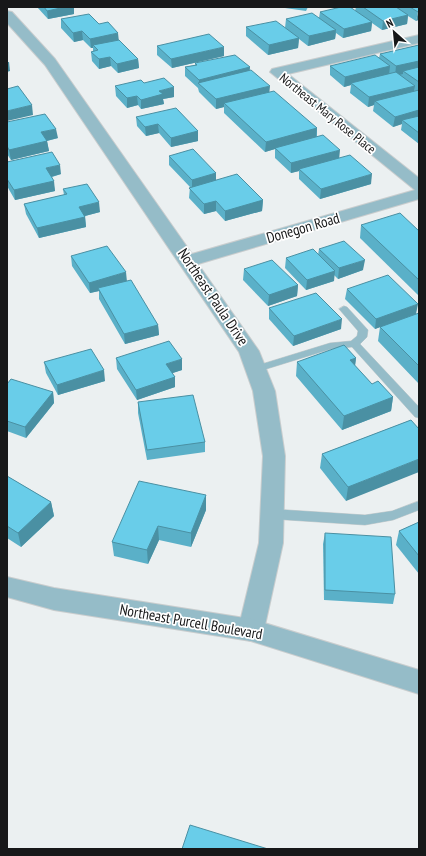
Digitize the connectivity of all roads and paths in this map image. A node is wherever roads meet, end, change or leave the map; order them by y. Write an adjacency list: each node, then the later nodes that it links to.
1 (7, 15): 5 (street, Northeast Paula Drive)
2 (419, 39): 3 (street, Northeast Mary Rose Place)
3 (419, 186)
4 (419, 194): 5 (street, Donegon Road)
5 (187, 261): 8 (street, Northeast Paula Drive)
6 (344, 309): 7 (lane)
7 (354, 344): 8 (lane); 9 (lane)
8 (256, 369): 11 (street, Northeast Paula Drive)
9 (419, 414)
10 (419, 505): 11 (lane)
11 (272, 514): 13 (street, Northeast Paula Drive)
12 (7, 587): 13 (street, Northeast Purcell Boulevard)
13 (251, 630): 14 (street, Northeast Purcell Boulevard)
14 (419, 682)

